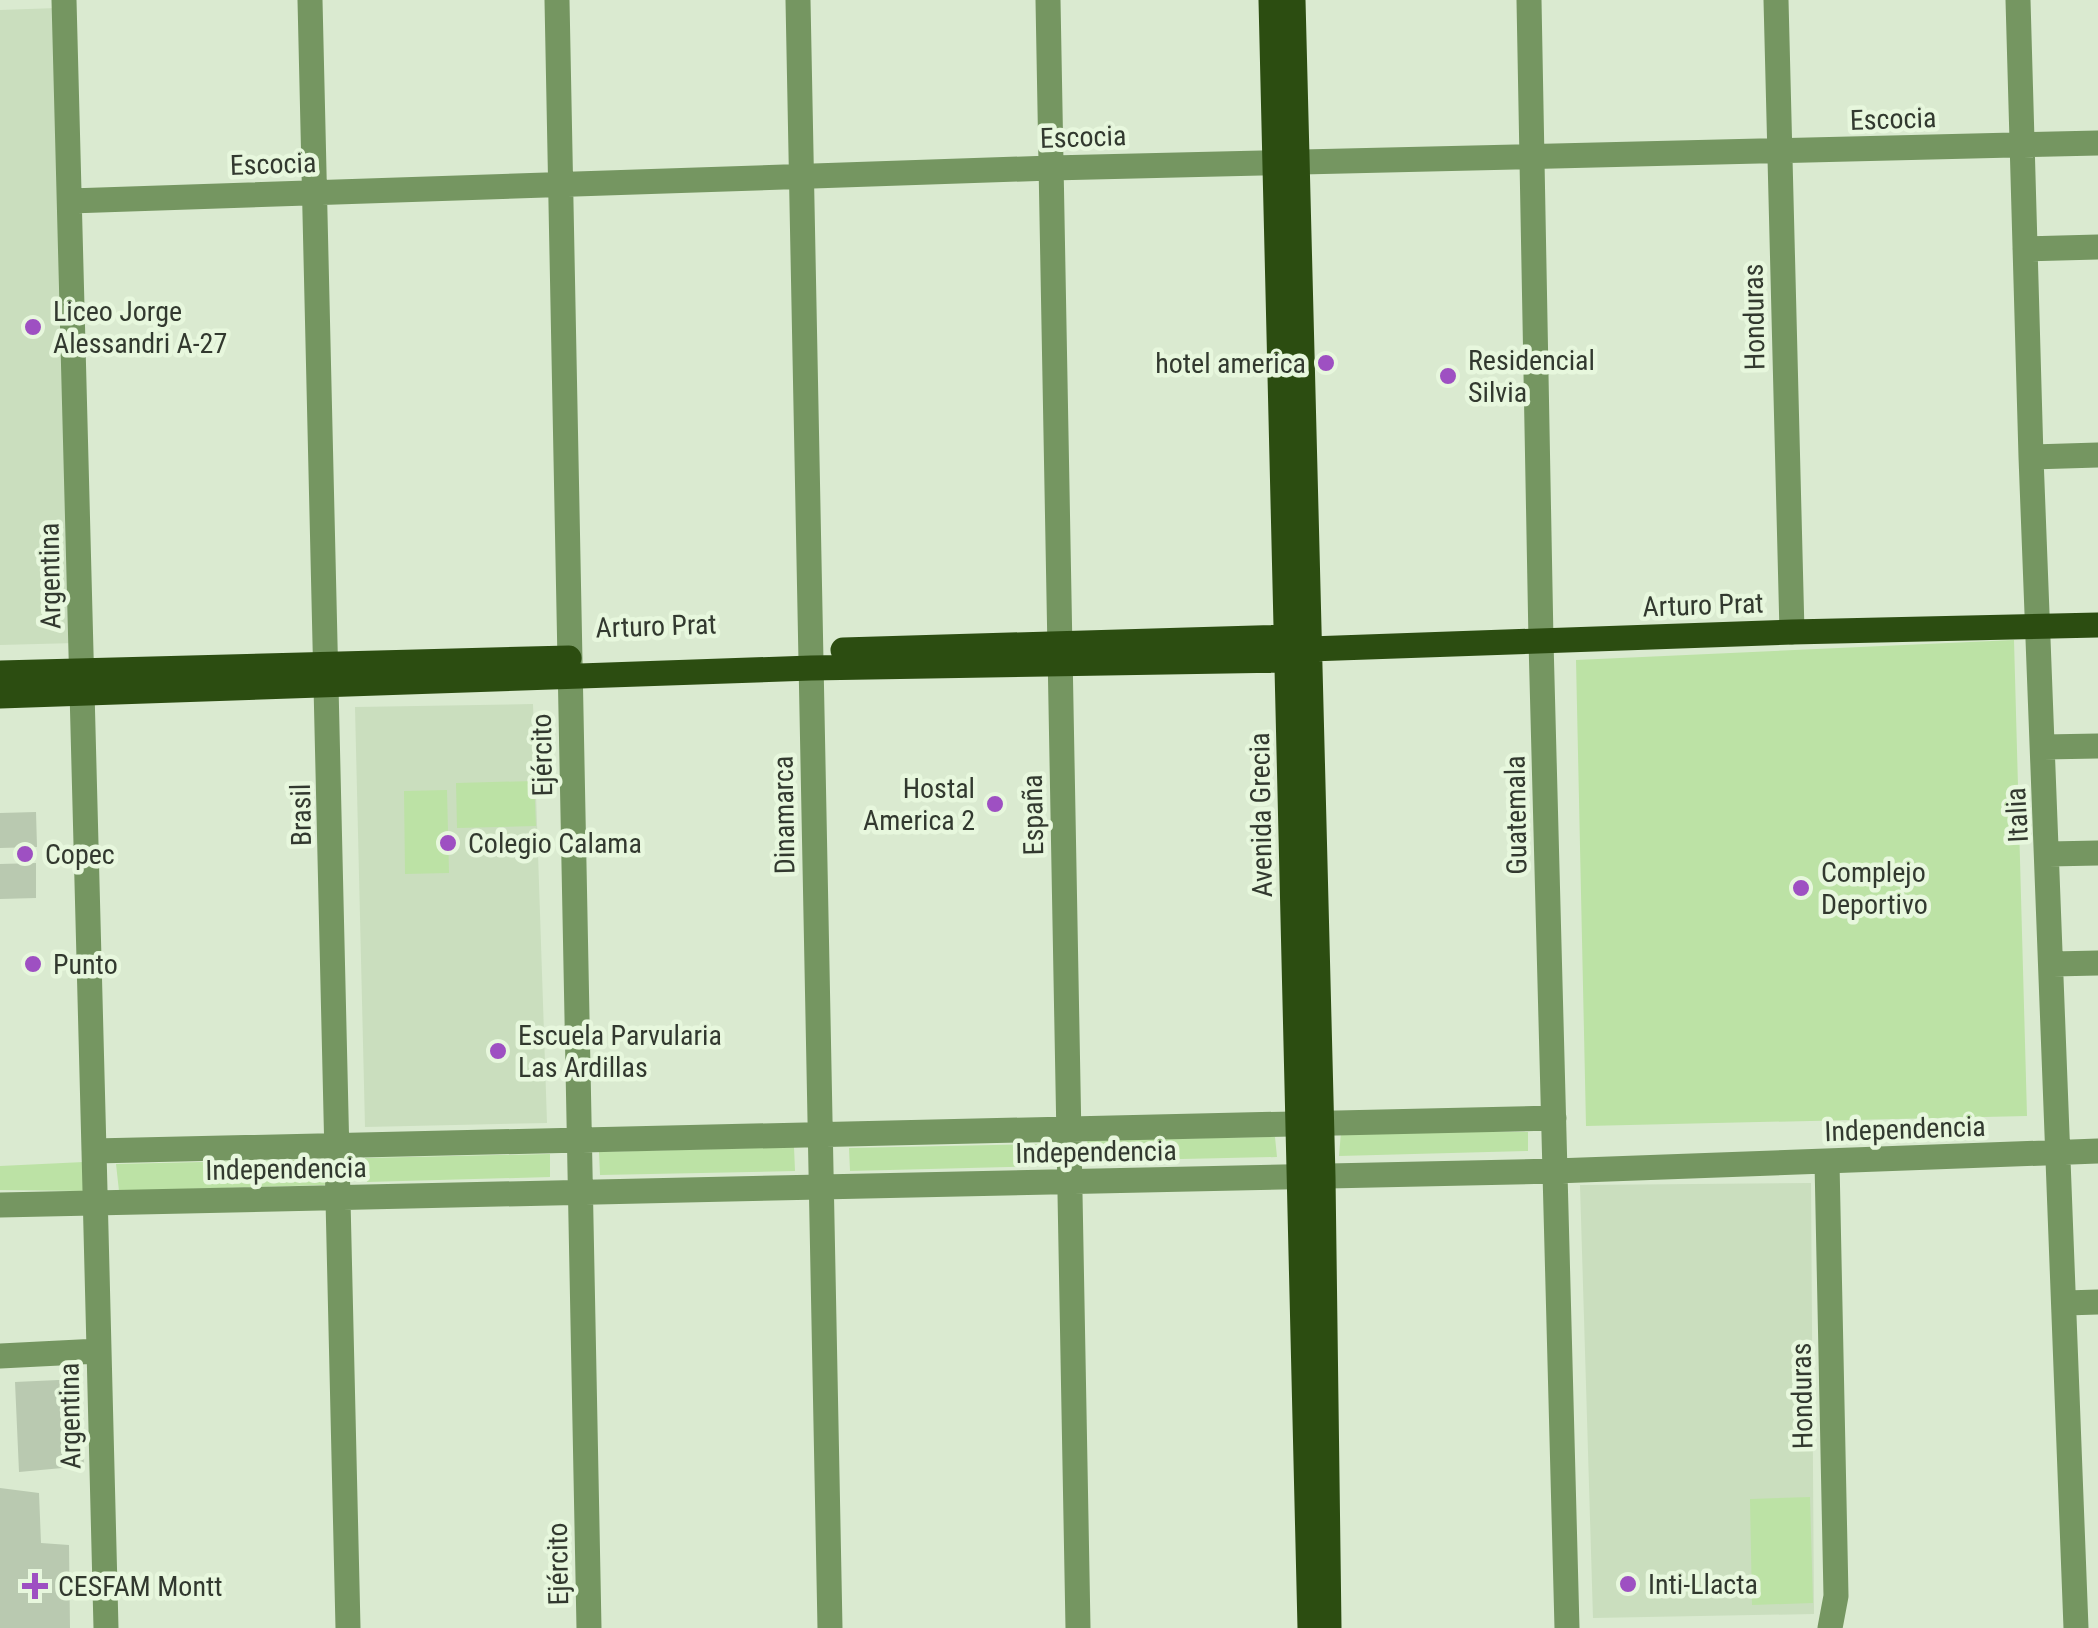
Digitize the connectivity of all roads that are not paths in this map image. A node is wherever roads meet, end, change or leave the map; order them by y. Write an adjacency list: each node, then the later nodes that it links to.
1 (64, 0): 20 (street, Argentina)
2 (310, 0): 19 (street, Brasil)
3 (558, 0): 18 (street, Ejército)
4 (798, 0): 17 (street, Dinamarca)
5 (1048, 0): 16 (street, España)
6 (1271, 0): 15 (main road, Avenida Grecia)
7 (1293, 0): 15 (main road, Avenida Grecia)
8 (1529, 0): 14 (street, Guatemala)
9 (1776, 0): 13 (street, Honduras)
10 (2018, 0): 12 (street, Italia)
11 (2098, 143): 12 (street, Escocia)
12 (2023, 145): 13 (street, Escocia); 22 (street, Italia)
13 (1780, 152): 14 (street, Escocia); 27 (street, Honduras)
14 (1532, 157): 15 (street, Escocia); 28 (street, Guatemala)
15 (1286, 163): 16 (street, Escocia); 29 (main road, Avenida Grecia)
16 (1051, 168): 17 (street, Escocia); 30 (street, España)
17 (801, 176): 18 (street, Escocia); 31 (street, Dinamarca)
18 (561, 184): 19 (street, Escocia); 32 (street, Ejército)
19 (315, 193): 20 (street, Escocia); 34 (street, Brasil)
20 (70, 201): 35 (street, Argentina)
21 (2098, 247): 22 (street)
22 (2026, 249): 24 (street, Italia)
23 (2098, 455): 24 (street)
24 (2032, 457): 26 (street, Italia)
25 (2098, 625): 26 (main road, Arturo Prat)
26 (2038, 626): 27 (main road, Arturo Prat); 38 (street, Italia)
27 (1792, 632): 28 (main road, Arturo Prat)
28 (1541, 641): 29 (main road, Arturo Prat); 43 (street, Guatemala)
29 (1294, 649): 30 (main road, Arturo Prat); 44 (main road, Avenida Grecia)
30 (1060, 652): 31 (main road, Arturo Prat); 45 (street, España)
31 (811, 660): 32 (main road, Arturo Prat); 46 (street, Dinamarca)
32 (570, 667): 34 (main road, Arturo Prat); 47 (street, Ejército)
33 (0, 673): 35 (main road, Arturo Prat)
34 (328, 674): 35 (main road, Arturo Prat); 48 (street, Brasil)
35 (82, 681): 36 (main road, Arturo Prat); 49 (street, Argentina)
36 (0, 696)
37 (2098, 746): 38 (street)
38 (2044, 747): 40 (street, Italia)
39 (2098, 853): 40 (street)
40 (2048, 854): 42 (street, Italia)
41 (2098, 963): 42 (street)
42 (2053, 964): 50 (street, Italia)
43 (1554, 1118): 44 (street, Independencia); 53 (street, Guatemala)
44 (1310, 1123): 45 (street, Independencia); 54 (main road, Avenida Grecia)
45 (1069, 1130): 46 (street, Independencia); 55 (street, España)
46 (820, 1136): 47 (street, Independencia); 56 (street, Dinamarca)
47 (580, 1140): 48 (street, Independencia); 57 (street, Ejército)
48 (338, 1146): 49 (street, Independencia); 58 (street, Brasil)
49 (94, 1151): 59 (street)
50 (2059, 1152): 51 (street, Independencia); 52 (street, Independencia); 62 (street, Italia)
51 (2098, 1152)
52 (1827, 1162): 53 (street, Independencia); 73 (street, Honduras)
53 (1555, 1171): 54 (street, Independencia); 72 (street, Guatemala)
54 (1311, 1177): 55 (street, Independencia); 70 (main road, Avenida Grecia); 71 (main road, Avenida Grecia)
55 (1070, 1182): 56 (street, Independencia); 69 (street, España)
56 (821, 1188): 57 (street, Independencia); 68 (street, Dinamarca)
57 (580, 1193): 58 (street, Independencia); 67 (street, Ejército)
58 (339, 1198): 59 (street, Independencia); 66 (street, Brasil)
59 (95, 1203): 60 (street, Independencia); 63 (street, Argentina)
60 (0, 1205)
61 (2098, 1302): 62 (street)
62 (2066, 1303): 74 (street, Italia)
63 (99, 1351): 64 (street); 65 (street, Argentina)
64 (0, 1356)
65 (106, 1628)
66 (348, 1628)
67 (589, 1628)
68 (830, 1628)
69 (1078, 1628)
70 (1310, 1628)
71 (1330, 1628)
72 (1567, 1628)
73 (1830, 1628)
74 (2076, 1628)

